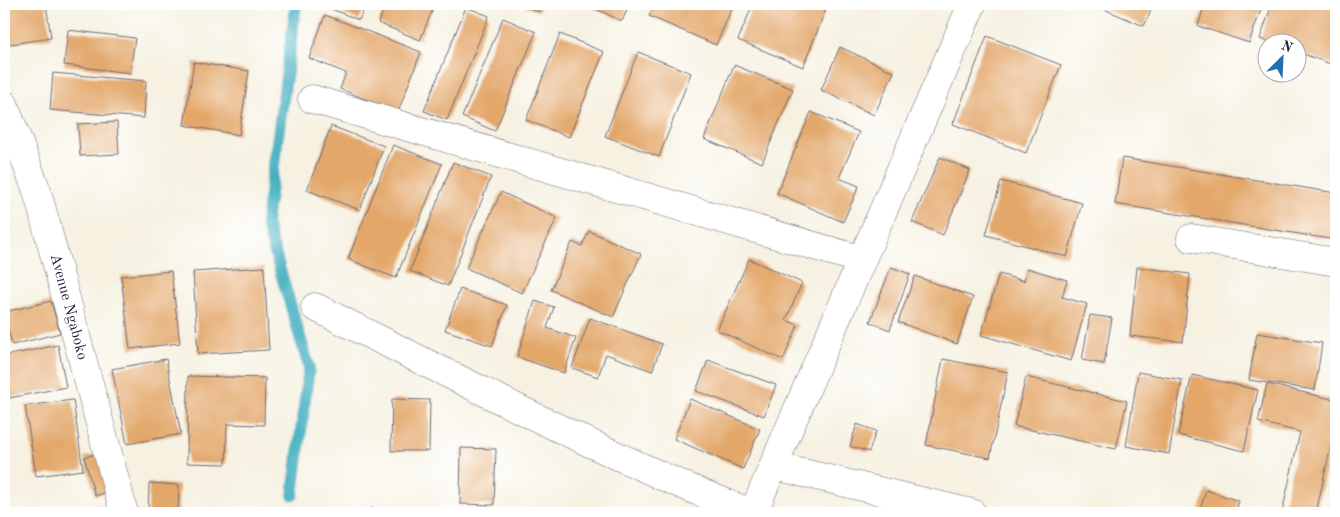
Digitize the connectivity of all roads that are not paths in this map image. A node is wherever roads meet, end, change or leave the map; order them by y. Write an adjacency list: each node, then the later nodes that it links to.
1 (972, 4): 5 (street)
2 (312, 99): 5 (street)
3 (4, 104): 9 (street, Avenue Ngaboko)
4 (1191, 238): 6 (street)
5 (862, 260): 8 (street)
6 (1336, 262)
7 (315, 306): 10 (street)
8 (774, 466): 10 (street); 11 (street)
9 (124, 513)
10 (752, 513)
11 (972, 513)

